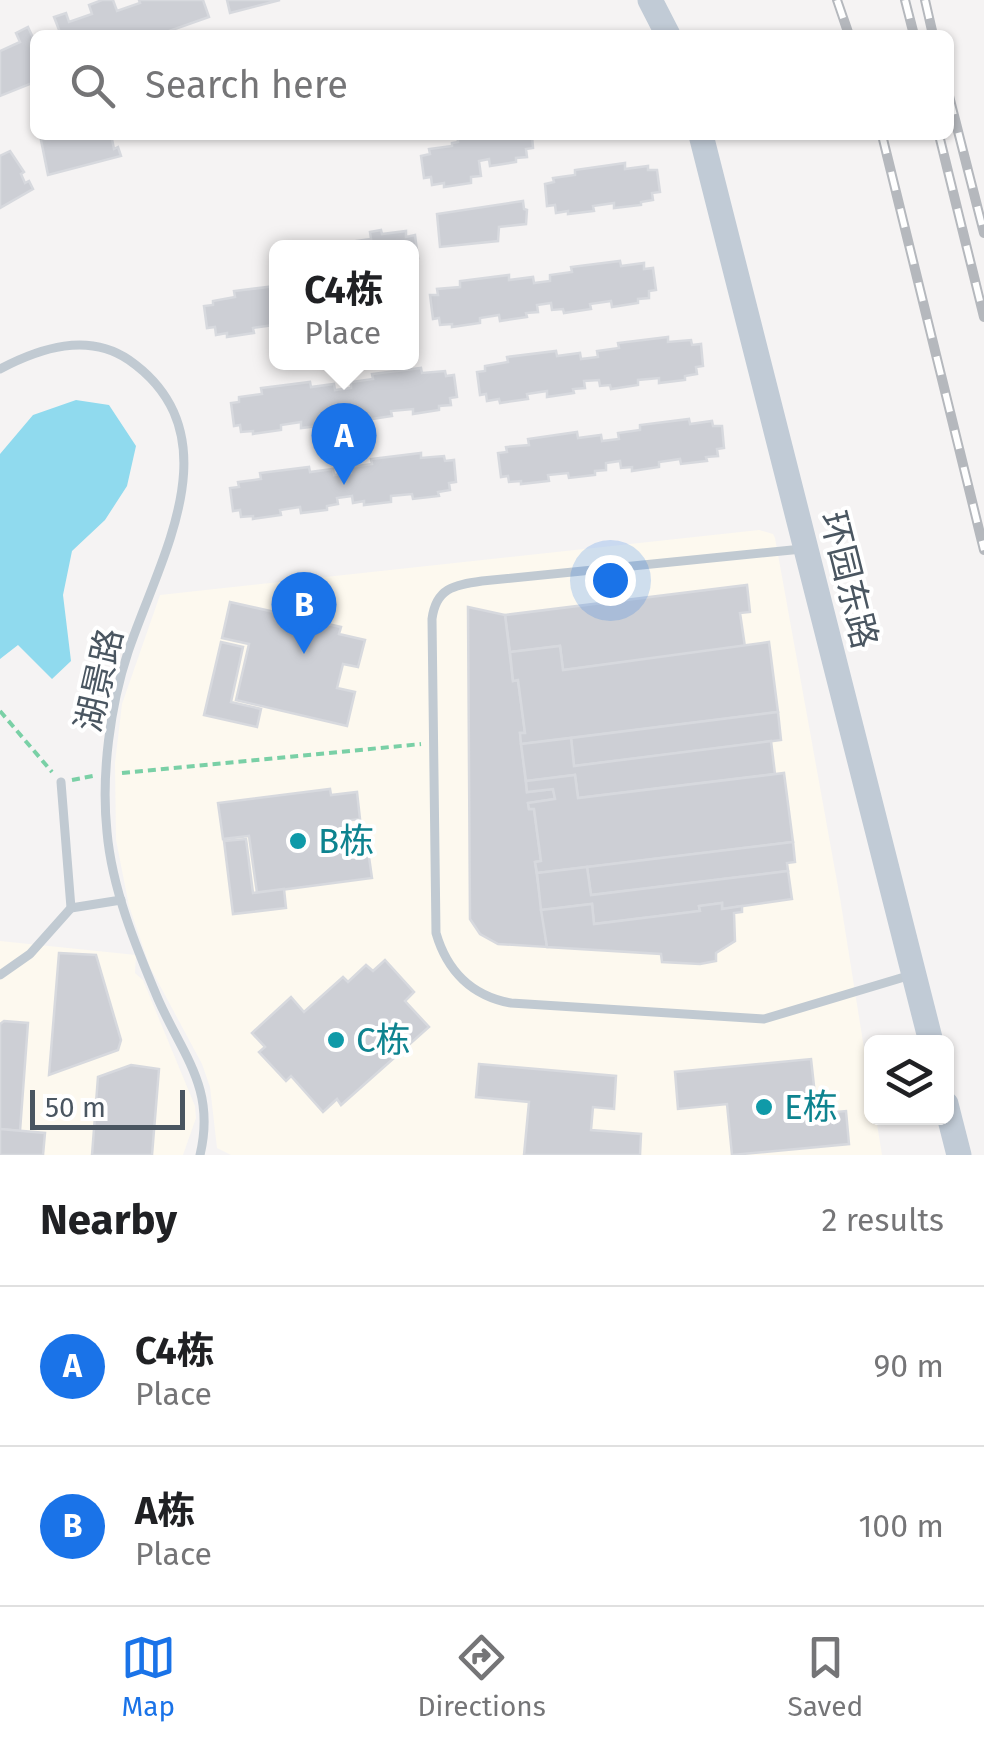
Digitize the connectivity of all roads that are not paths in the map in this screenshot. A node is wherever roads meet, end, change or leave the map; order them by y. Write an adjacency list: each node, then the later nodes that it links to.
1 (650, 0): 2 (street)
2 (665, 30)
3 (702, 140): 5 (street, 环园东路)
4 (0, 369): 7 (lane, 湖景路)
5 (804, 549): 10 (street, 环园东路); 10 (lane)
6 (61, 782): 8 (lane)
7 (121, 900): 8 (lane); 13 (lane, 湖景路)
8 (71, 908): 9 (lane)
9 (0, 974)
10 (913, 974): 11 (street, 环园东路)
11 (929, 1035)
12 (952, 1125): 14 (street)
13 (200, 1155)
14 (960, 1155)

